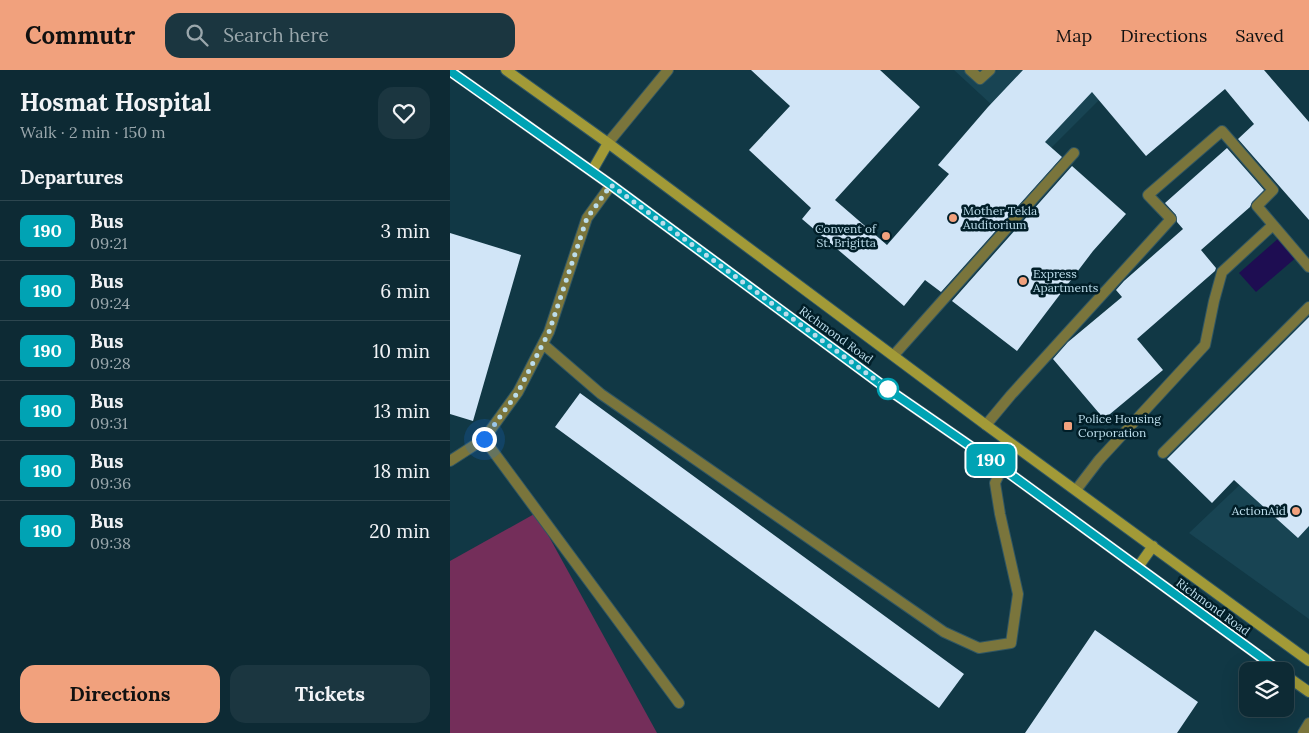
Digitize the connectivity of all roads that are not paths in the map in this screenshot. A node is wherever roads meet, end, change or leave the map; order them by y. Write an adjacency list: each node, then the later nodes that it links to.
1 (506, 70): 6 (main road, Richmond Road)
2 (668, 70): 6 (street)
3 (970, 70): 4 (street)
4 (990, 70)
5 (450, 71): 8 (main road, Richmond Road)
6 (608, 143): 8 (main road); 14 (main road, Richmond Road)
7 (1074, 153): 14 (street)
8 (592, 171): 9 (main road, Richmond Road)
9 (611, 185): 13 (street); 19 (main road, Richmond Road)
10 (1273, 225): 11 (street); 15 (street); 20 (street)
11 (1309, 267)
12 (1309, 307): 17 (street)
13 (543, 344): 16 (street); 19 (street)
14 (894, 355): 15 (main road, Richmond Road)
15 (986, 425): 20 (main road, Richmond Road)
16 (484, 439): 18 (street); 27 (street)
17 (1162, 453)
18 (450, 461)
19 (1002, 468): 22 (main road, Richmond Road)
20 (1076, 490): 21 (main road, Richmond Road)
21 (1153, 546): 22 (main road); 23 (main road, Richmond Road)
22 (1138, 567): 24 (main road, Richmond Road)
23 (1309, 661)
24 (1268, 662)
25 (1294, 681): 26 (main road)
26 (1309, 692)
27 (679, 702)
28 (1309, 723): 29 (street)
29 (1303, 733)

